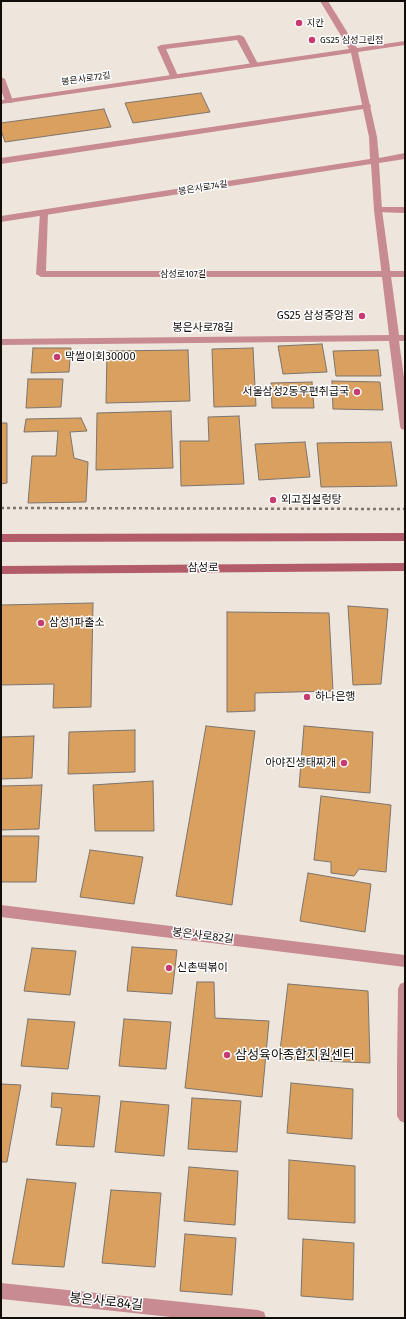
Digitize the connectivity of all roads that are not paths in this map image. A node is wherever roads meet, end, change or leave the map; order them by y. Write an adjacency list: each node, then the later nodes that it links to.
1 (324, 1): 3 (street)
2 (405, 43): 3 (street, 봉은사로72길)
3 (354, 50): 4 (street, 봉은사로72길); 8 (street)
4 (254, 64): 5 (street, 봉은사로72길); 5 (street)
5 (174, 76): 7 (street, 봉은사로72길)
6 (1, 79): 7 (street)
7 (5, 102)
8 (366, 106): 10 (street); 11 (street)
9 (405, 156): 11 (street, 봉은사로74길)
10 (1, 161)
11 (375, 161): 12 (street); 14 (street, 봉은사로74길)
12 (378, 210): 13 (street); 16 (street)
13 (405, 210)
14 (44, 213): 15 (street, 봉은사로74길); 16 (street, 삼성로107길)
15 (1, 219)
16 (386, 274): 17 (street, 삼성로107길); 18 (street)
17 (405, 274)
18 (394, 338): 19 (street, 봉은사로78길); 20 (street, 봉은사로78길); 21 (street)
19 (405, 338)
20 (1, 342)
21 (405, 426)
22 (405, 537): 23 (main road)
23 (1, 538)
24 (405, 567): 25 (main road, 삼성로)
25 (1, 570)
26 (1, 911): 27 (street, 봉은사로82길)
27 (405, 961)
28 (405, 989): 29 (street)
29 (404, 1066): 30 (street)
30 (405, 1116)
31 (1, 1291): 32 (street, 봉은사로84길)
32 (258, 1318)

